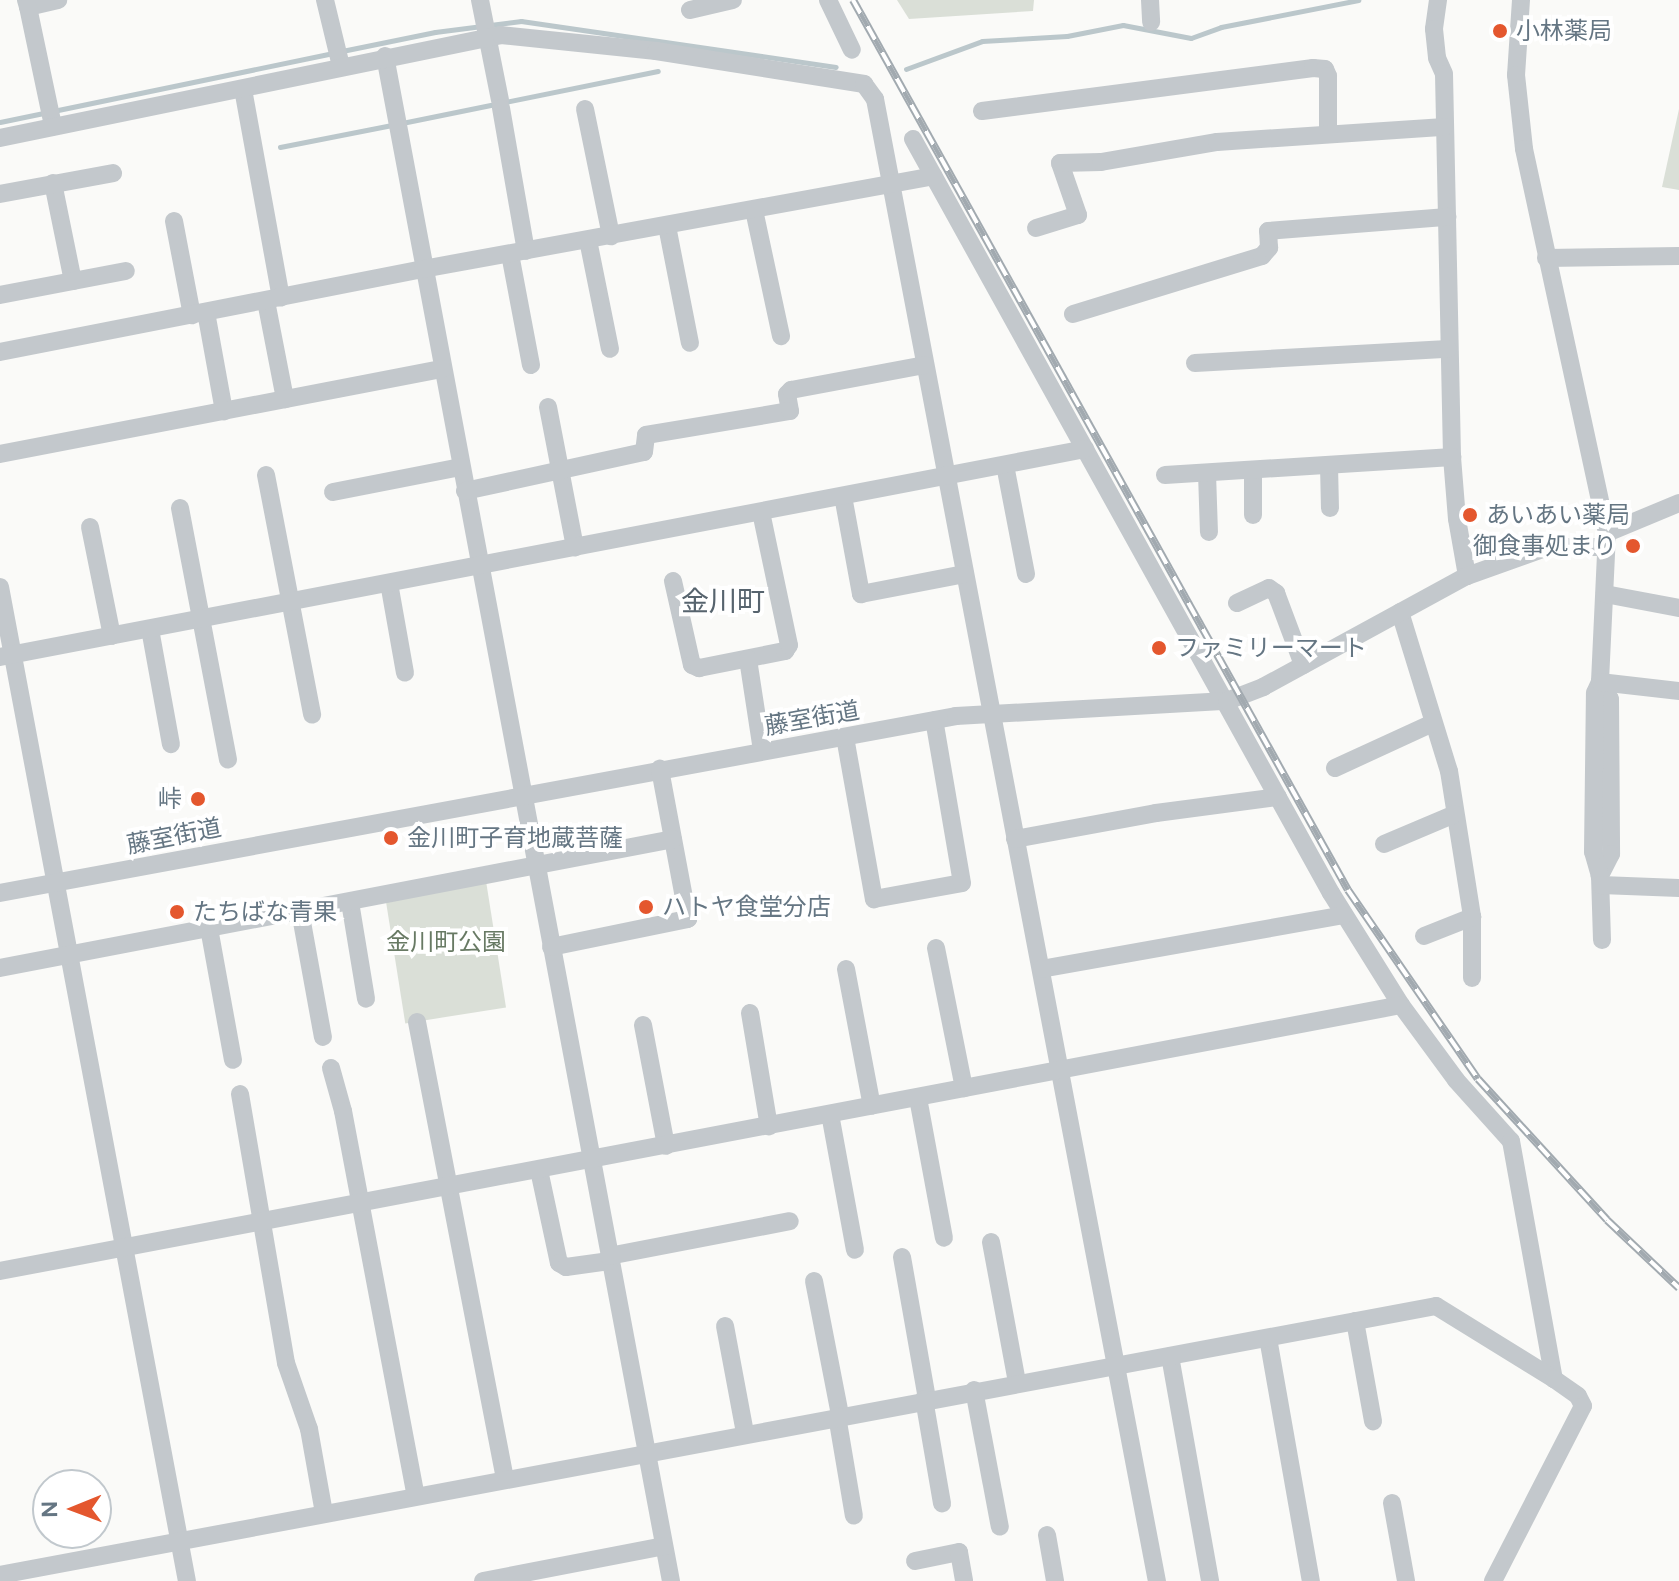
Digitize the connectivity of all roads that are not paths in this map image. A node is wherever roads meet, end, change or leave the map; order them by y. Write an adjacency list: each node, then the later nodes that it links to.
1 (58, 0): 8 (street)
2 (325, 0): 14 (street)
3 (733, 0): 9 (street)
4 (828, 0): 12 (street)
5 (1150, 0): 11 (street)
6 (1438, 0): 19 (street)
7 (1521, 0): 37 (street)
8 (27, 3): 18 (street)
9 (690, 10)
10 (485, 22): 13 (street); 26 (street); 35 (street)
11 (1151, 22)
12 (852, 50)
13 (385, 56): 14 (street); 38 (street)
14 (340, 62): 15 (street)
15 (243, 89): 18 (street); 42 (street)
16 (585, 109): 33 (street)
17 (982, 111): 20 (street)
18 (51, 116): 21 (street)
19 (1445, 127): 20 (street); 29 (street)
20 (1328, 133): 32 (street)
21 (0, 138)
22 (913, 139): 24 (street)
23 (113, 173): 25 (street)
24 (934, 176): 26 (street); 57 (street)
25 (53, 183): 27 (street); 40 (street)
26 (891, 185): 28 (street); 52 (street)
27 (0, 194)
28 (754, 210): 31 (street); 45 (street)
29 (1447, 217): 44 (street); 48 (street)
30 (174, 221): 43 (street)
31 (667, 226): 33 (street); 46 (street)
32 (1036, 228)
33 (611, 236): 34 (street)
34 (588, 240): 35 (street); 47 (street)
35 (518, 252): 38 (street); 51 (street)
36 (1679, 256): 37 (street)
37 (1546, 258): 79 (street)
38 (423, 269): 42 (street); 53 (street)
39 (126, 271): 40 (street)
40 (73, 281): 41 (street)
41 (0, 295)
42 (273, 299): 43 (street); 54 (street)
43 (199, 314): 49 (street); 56 (street)
44 (1073, 314)
45 (781, 336)
46 (690, 343)
47 (610, 349)
48 (1448, 349): 50 (street); 59 (street)
49 (0, 352)
50 (1195, 363)
51 (531, 365)
52 (925, 365): 64 (street); 68 (street)
53 (442, 369): 54 (street); 62 (street)
54 (285, 399): 56 (street)
55 (548, 407): 64 (street)
56 (224, 411): 58 (street)
57 (1085, 449): 60 (street); 102 (street)
58 (0, 454)
59 (1452, 457): 61 (street); 84 (street)
60 (1005, 465): 68 (street); 83 (street)
61 (1329, 465): 63 (street); 74 (street)
62 (461, 467): 69 (street); 70 (street)
63 (1253, 470): 65 (street); 76 (street)
64 (562, 473): 69 (street); 80 (street)
65 (1207, 473): 67 (street); 78 (street)
66 (266, 475): 89 (street)
67 (1165, 475)
68 (947, 476): 71 (street); 82 (street)
69 (465, 491): 81 (street)
70 (333, 492)
71 (843, 496): 75 (street); 82 (street)
72 (1679, 503): 79 (street)
73 (180, 508): 93 (street)
74 (1330, 508)
75 (761, 512): 80 (street); 97 (street)
76 (1253, 515)
77 (90, 527): 95 (street)
78 (1209, 532)
79 (1606, 540): 84 (street, 藤室街道); 88 (street)
80 (575, 547): 81 (street)
81 (479, 566): 86 (street); 113 (street)
82 (965, 574): 103 (street)
83 (1026, 574)
84 (1467, 576): 92 (street, 藤室街道)
85 (673, 581): 97 (street)
86 (389, 583): 89 (street); 99 (street)
87 (0, 587): 96 (street)
88 (1605, 594): 91 (street); 100 (street)
89 (291, 602): 93 (street); 104 (street)
90 (1237, 603): 98 (street)
91 (1679, 608)
92 (1400, 612): 98 (street, 藤室街道); 106 (street)
93 (202, 619): 94 (street); 110 (street)
94 (150, 629): 95 (street); 108 (street)
95 (112, 636): 96 (street)
96 (6, 656): 121 (street)
97 (748, 659): 109 (street)
98 (1303, 665): 102 (street, 藤室街道)
99 (405, 673)
100 (1600, 682): 101 (street); 120 (street)
101 (1679, 691)
102 (1227, 701): 103 (street, 藤室街道); 114 (street)
103 (991, 713): 105 (street, 藤室街道); 117 (street)
104 (312, 715)
105 (934, 720): 107 (street, 藤室街道); 107 (street)
106 (1433, 723): 111 (street); 115 (street)
107 (845, 737): 109 (street, 藤室街道)
108 (171, 744)
109 (762, 750): 112 (street, 藤室街道)
110 (228, 759)
111 (1335, 768)
112 (660, 769): 113 (street, 藤室街道); 116 (street)
113 (522, 795): 119 (street); 121 (street, 藤室街道)
114 (1278, 797): 117 (street); 126 (street)
115 (1455, 814): 118 (street); 127 (street)
116 (673, 839): 119 (street); 131 (street)
117 (1015, 839): 136 (street)
118 (1384, 844)
119 (535, 867): 124 (street); 131 (street)
120 (1600, 880): 122 (street); 130 (street)
121 (57, 882): 123 (street, 藤室街道); 133 (street)
122 (1679, 888)
123 (0, 893)
124 (350, 902): 125 (street); 138 (street)
125 (300, 911): 128 (street); 143 (street)
126 (1344, 915): 136 (street); 139 (street)
127 (1472, 917): 129 (street); 137 (street)
128 (209, 928): 133 (street); 144 (street)
129 (1424, 936)
130 (1602, 940)
131 (551, 947): 154 (street)
132 (936, 948): 147 (street)
133 (70, 954): 134 (street); 162 (street)
134 (0, 968)
135 (846, 969): 150 (street)
136 (1041, 969): 146 (street)
137 (1472, 978)
138 (366, 999)
139 (1401, 1005): 146 (street); 173 (street)
140 (750, 1013): 152 (street)
141 (417, 1022): 156 (street)
142 (643, 1025): 153 (street)
143 (323, 1037)
144 (233, 1060)
145 (331, 1068): 157 (street)
146 (1059, 1069): 147 (street); 172 (street)
147 (964, 1088): 149 (street)
148 (240, 1094): 159 (street)
149 (918, 1098): 150 (street); 160 (street)
150 (872, 1106): 151 (street)
151 (830, 1114): 152 (street); 163 (street)
152 (769, 1126): 153 (street)
153 (666, 1146): 154 (street)
154 (591, 1160): 155 (street); 165 (street)
155 (539, 1170): 156 (street); 165 (street)
156 (452, 1186): 157 (street); 181 (street)
157 (360, 1203): 159 (street); 182 (street)
158 (790, 1221): 165 (street)
159 (262, 1222): 162 (street); 185 (street)
160 (944, 1238)
161 (991, 1242): 174 (street)
162 (124, 1247): 166 (street); 189 (street)
163 (855, 1250)
164 (902, 1257): 176 (street)
165 (610, 1258): 180 (street)
166 (0, 1271)
167 (814, 1281): 177 (street)
168 (1355, 1321): 170 (street); 173 (street); 178 (street)
169 (725, 1326): 179 (street)
170 (1268, 1338): 171 (street); 200 (street)
171 (1170, 1356): 172 (street); 199 (street)
172 (1116, 1366): 174 (street); 198 (street)
173 (1554, 1379): 202 (street)
174 (1017, 1382): 175 (street)
175 (974, 1390): 176 (street); 187 (street)
176 (925, 1399): 177 (street); 183 (street)
177 (838, 1416): 179 (street); 186 (street)
178 (1373, 1421)
179 (745, 1433): 180 (street)
180 (646, 1452): 181 (street); 190 (street)
181 (505, 1479): 182 (street)
182 (416, 1496): 185 (street)
183 (942, 1503)
184 (1392, 1503): 201 (street)
185 (324, 1513): 189 (street)
186 (854, 1516)
187 (1000, 1527)
188 (1047, 1535): 197 (street)
189 (180, 1541): 192 (street); 193 (street)
190 (664, 1546): 194 (street); 195 (street)
191 (915, 1561): 196 (street)
192 (0, 1575)
193 (187, 1581)
194 (483, 1581)
195 (671, 1581)
196 (964, 1581)
197 (1055, 1581)
198 (1157, 1581)
199 (1210, 1581)
200 (1311, 1581)
201 (1406, 1581)
202 (1493, 1581)

